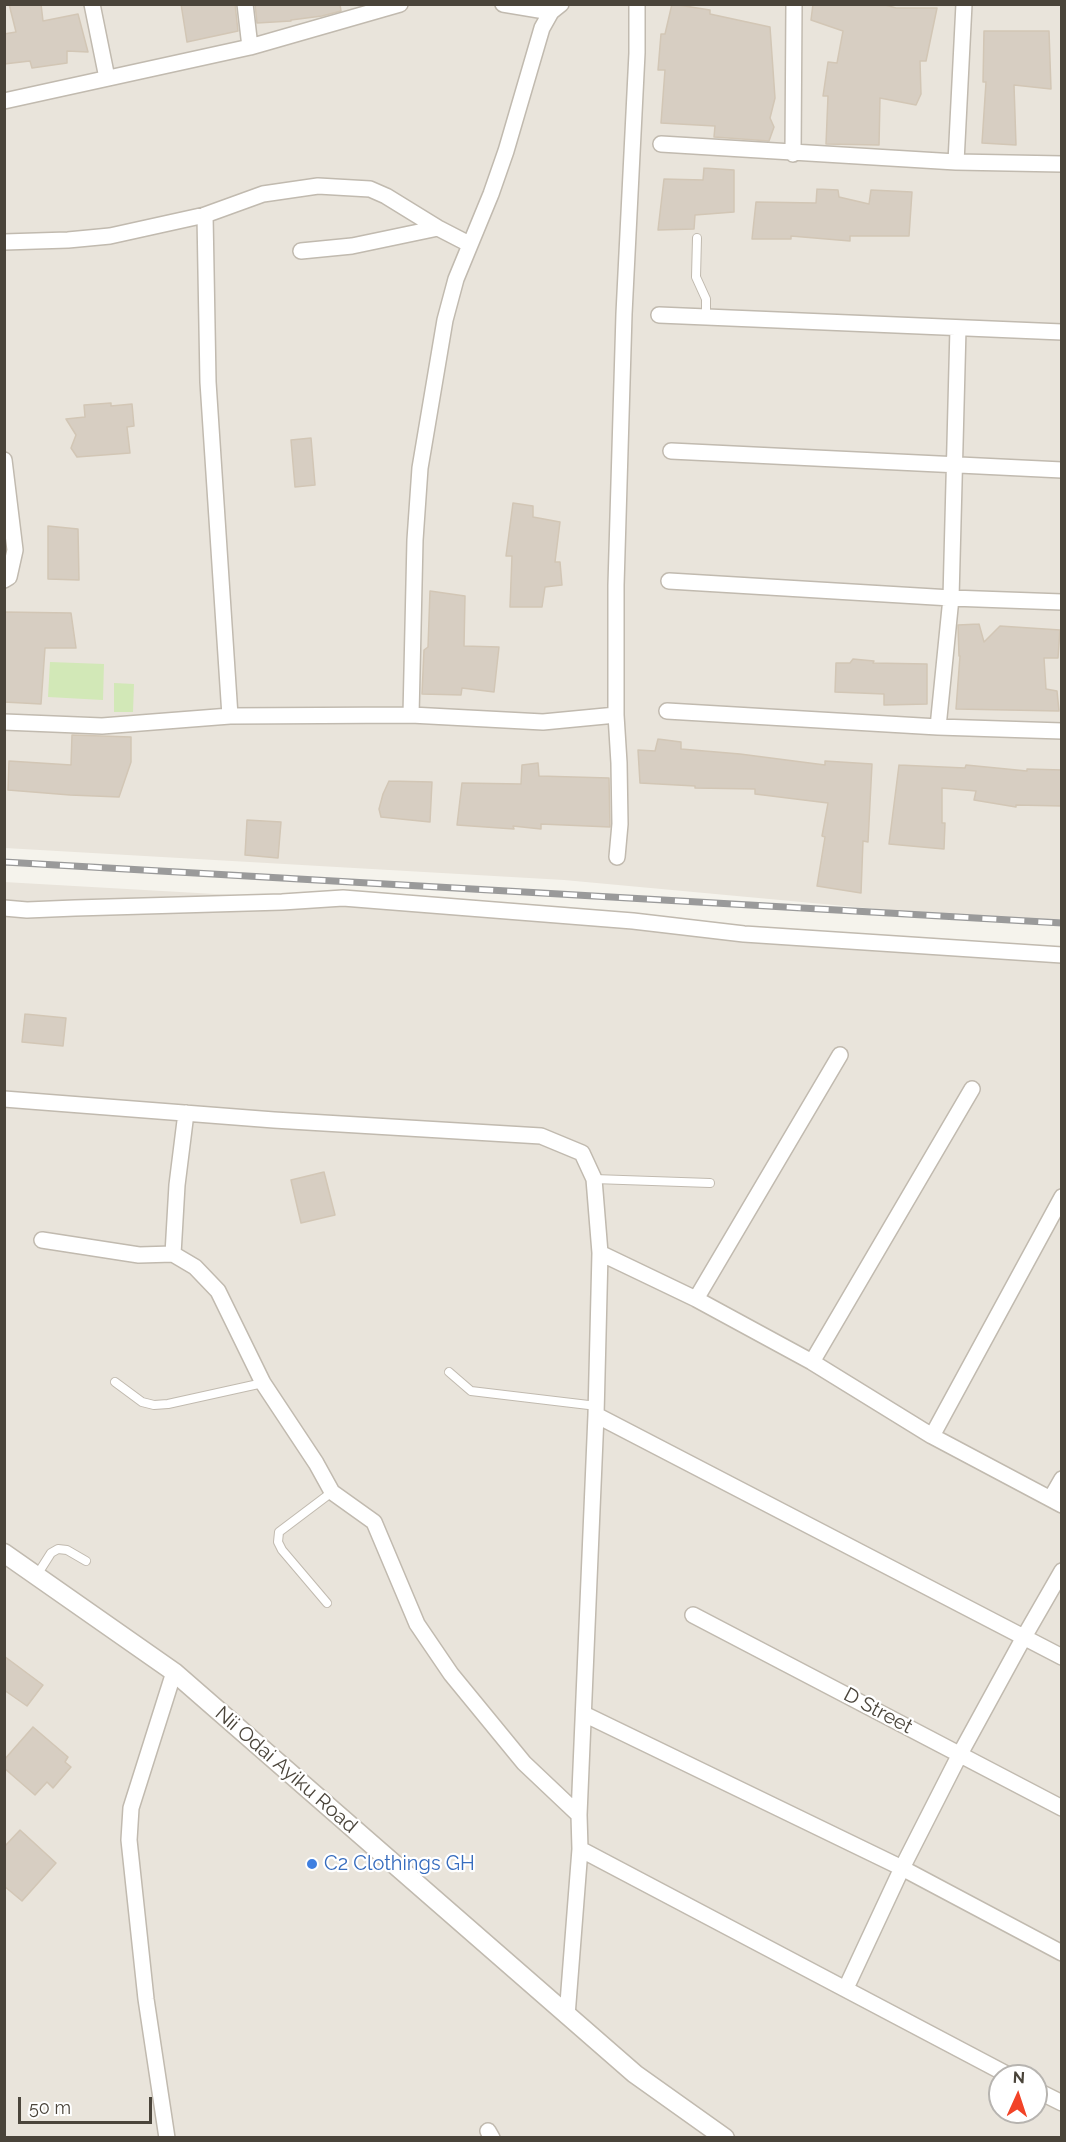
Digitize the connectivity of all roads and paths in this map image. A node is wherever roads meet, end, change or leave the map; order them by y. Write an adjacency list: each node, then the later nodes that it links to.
1 (92, 4): 10 (street)
2 (245, 4): 9 (street)
3 (400, 4): 9 (street)
4 (503, 4): 8 (street)
5 (637, 4): 36 (street)
6 (795, 4): 13 (street)
7 (964, 4): 14 (street)
8 (556, 8): 20 (street)
9 (250, 47): 10 (street)
10 (107, 78): 11 (street)
11 (4, 101)
12 (662, 144): 13 (street)
13 (794, 154): 14 (street)
14 (956, 162): 15 (street)
15 (1062, 164)
16 (205, 215): 17 (street); 19 (street); 37 (street)
17 (438, 228): 20 (street); 21 (street)
18 (697, 238): 23 (lane)
19 (4, 242)
20 (469, 244): 35 (street)
21 (301, 252)
22 (659, 315): 23 (street)
23 (706, 317): 24 (street)
24 (958, 328): 25 (street); 28 (street)
25 (1062, 332)
26 (671, 451): 28 (street)
27 (4, 460): 30 (street)
28 (956, 466): 29 (street); 32 (street)
29 (1062, 470)
30 (4, 580)
31 (669, 581): 32 (street)
32 (951, 598): 33 (street); 39 (street)
33 (1062, 602)
34 (667, 711): 39 (street)
35 (411, 715): 36 (street); 37 (street)
36 (616, 715): 41 (street)
37 (231, 716): 38 (street)
38 (4, 722)
39 (938, 727): 40 (street)
40 (1062, 731)
41 (617, 857)
42 (4, 908): 43 (street)
43 (1062, 955)
44 (840, 1054): 54 (street)
45 (972, 1089): 55 (street)
46 (4, 1099): 47 (street)
47 (186, 1113): 48 (street); 53 (street)
48 (594, 1179): 49 (lane); 52 (street)
49 (710, 1183)
50 (1062, 1197): 60 (street)
51 (42, 1240): 53 (street)
52 (600, 1253): 54 (street); 59 (street)
53 (173, 1254): 58 (street)
54 (696, 1299): 55 (street)
55 (812, 1362): 60 (street)
56 (449, 1372): 59 (lane)
57 (115, 1382): 58 (lane)
58 (263, 1383): 62 (street)
59 (596, 1411): 70 (street); 73 (street)
60 (932, 1436): 63 (street)
61 (1062, 1479): 63 (street)
62 (332, 1492): 68 (lane); 76 (street)
63 (1056, 1502)
64 (4, 1553): 67 (street, Nii Odai Ayiku Road)
65 (86, 1561): 67 (lane)
66 (1062, 1572): 70 (street)
67 (37, 1575): 72 (street, Nii Odai Ayiku Road)
68 (327, 1602)
69 (693, 1615): 74 (street, D Street)
70 (1024, 1637): 71 (street); 74 (street)
71 (1062, 1657)
72 (174, 1672): 81 (street, Nii Odai Ayiku Road); 86 (street)
73 (584, 1714): 76 (street); 78 (street)
74 (960, 1754): 75 (street, D Street); 78 (street)
75 (1062, 1808)
76 (579, 1815): 77 (street)
77 (580, 1849): 80 (street); 81 (street)
78 (902, 1868): 79 (street); 80 (street)
79 (1062, 1953)
80 (846, 1988): 82 (street)
81 (567, 2016): 85 (street, Nii Odai Ayiku Road)
82 (988, 2064)
83 (1048, 2096): 84 (street)
84 (1062, 2103)
85 (717, 2136)
86 (166, 2138)

